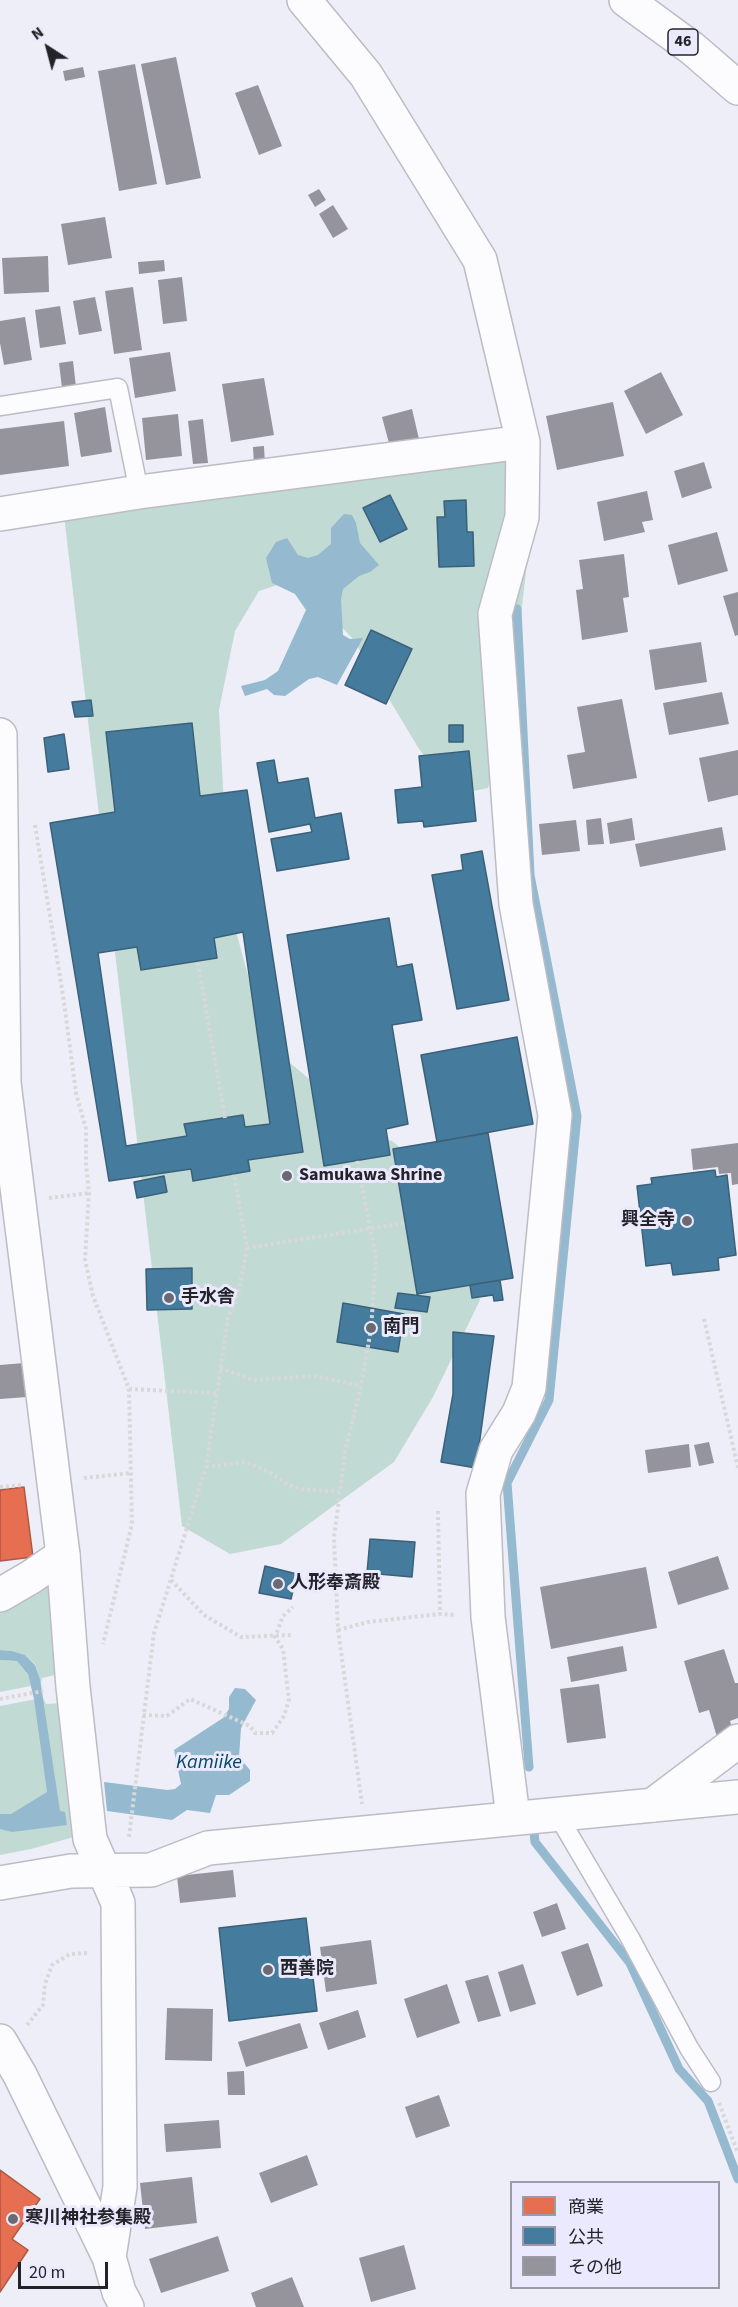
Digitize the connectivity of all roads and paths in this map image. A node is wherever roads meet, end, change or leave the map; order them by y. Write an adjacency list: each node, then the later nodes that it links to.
1 (304, 0): 5 (street)
2 (626, 0): 3 (street, 46)
3 (738, 88)
4 (0, 406): 6 (lane)
5 (523, 442): 6 (street); 37 (street)
6 (139, 492): 7 (street)
7 (0, 513)
8 (0, 735): 32 (street)
9 (34, 822): 14 (path)
10 (198, 963): 11 (path)
11 (225, 1118)
12 (357, 1161): 17 (path)
13 (234, 1174): 18 (path)
14 (89, 1193): 15 (path); 24 (path)
15 (45, 1198)
16 (405, 1223): 17 (path)
17 (370, 1228): 18 (path); 23 (path)
18 (247, 1248): 20 (path)
19 (192, 1287): 20 (path)
20 (239, 1290): 22 (path)
21 (704, 1319): 27 (path)
22 (220, 1368): 23 (path); 25 (path)
23 (361, 1386): 30 (path)
24 (129, 1389): 25 (path); 28 (path)
25 (216, 1393): 26 (path)
26 (206, 1467): 30 (path); 33 (path)
27 (738, 1468)
28 (131, 1473): 29 (path); 41 (path)
29 (79, 1479)
30 (340, 1492): 38 (path)
31 (438, 1511): 36 (path)
32 (63, 1555): 34 (street); 52 (street)
33 (171, 1580): 40 (path); 44 (path)
34 (0, 1595)
35 (292, 1607): 40 (path)
36 (440, 1614): 37 (path); 38 (path)
37 (488, 1617): 49 (street)
38 (338, 1630): 50 (path)
39 (292, 1635): 40 (path)
40 (275, 1637): 44 (path)
41 (103, 1646)
42 (45, 1691): 43 (path)
43 (0, 1699)
44 (143, 1714): 51 (path)
45 (738, 1741): 47 (street)
46 (738, 1797): 47 (street)
47 (653, 1805): 48 (street)
48 (557, 1814): 49 (street); 56 (lane)
49 (513, 1817): 50 (street)
50 (365, 1831): 52 (street)
51 (129, 1837)
52 (104, 1870): 53 (street); 58 (street)
53 (0, 1883)
54 (98, 1950): 55 (path)
55 (10, 2036): 58 (street)
56 (711, 2082): 57 (path)
57 (738, 2153)
58 (109, 2257): 59 (street)
59 (127, 2307)

